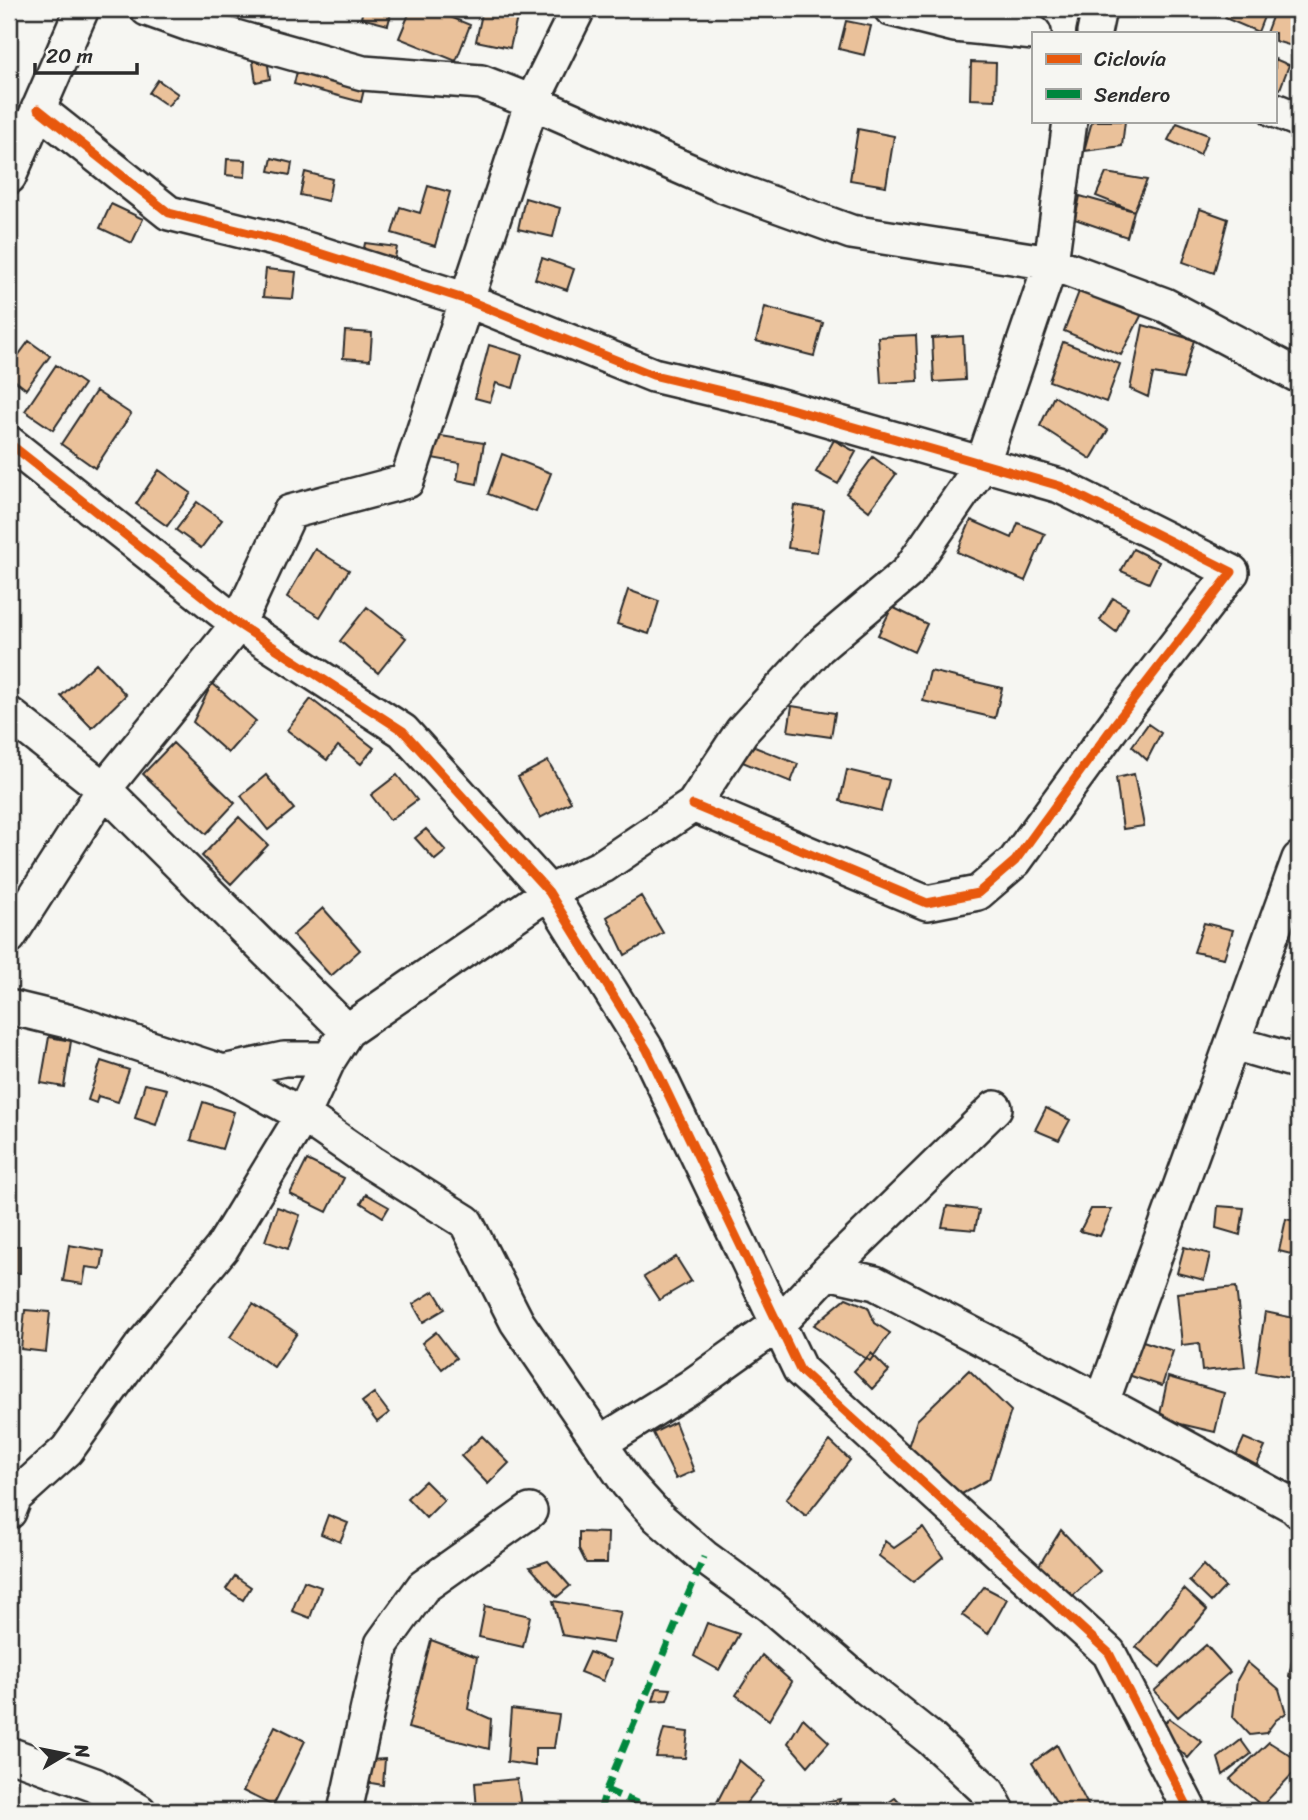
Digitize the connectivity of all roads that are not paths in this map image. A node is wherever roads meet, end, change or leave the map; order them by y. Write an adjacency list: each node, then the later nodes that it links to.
1 (82, 9): 9 (street)
2 (147, 9): 8 (street)
3 (578, 9): 8 (street)
4 (891, 9): 7 (street)
5 (1099, 9): 6 (street)
6 (1094, 32)
7 (1032, 33)
8 (532, 102): 14 (street); 15 (street)
9 (38, 110): 13 (street); 15 (street)
10 (1276, 110): 11 (street)
11 (1299, 120)
12 (1070, 122): 14 (street)
13 (9, 177)
14 (1051, 263): 16 (street); 18 (street)
15 (467, 300): 18 (street); 19 (street)
16 (1299, 376)
17 (9, 443): 19 (street)
18 (982, 465): 22 (street); 22 (street)
19 (238, 624): 21 (street); 24 (street)
20 (9, 714): 21 (street)
21 (104, 789): 25 (street); 27 (street)
22 (693, 805): 24 (street)
23 (1299, 859): 28 (street)
24 (549, 892): 27 (street); 35 (street)
25 (9, 937)
26 (9, 1007): 31 (street)
27 (347, 1031): 29 (street)
28 (1233, 1043): 30 (street); 36 (street)
29 (329, 1059): 31 (street); 33 (street)
30 (1299, 1062)
31 (223, 1072): 33 (street)
32 (995, 1108): 34 (street)
33 (303, 1115): 37 (street); 40 (street)
34 (827, 1272): 35 (street); 36 (street)
35 (777, 1325): 37 (street); 45 (street)
36 (1102, 1402): 38 (street)
37 (600, 1443): 44 (street)
38 (1297, 1502)
39 (530, 1511): 43 (street)
40 (9, 1512)
41 (9, 1754): 42 (street)
42 (139, 1811)
43 (345, 1811)
44 (998, 1811)
45 (1190, 1811)

